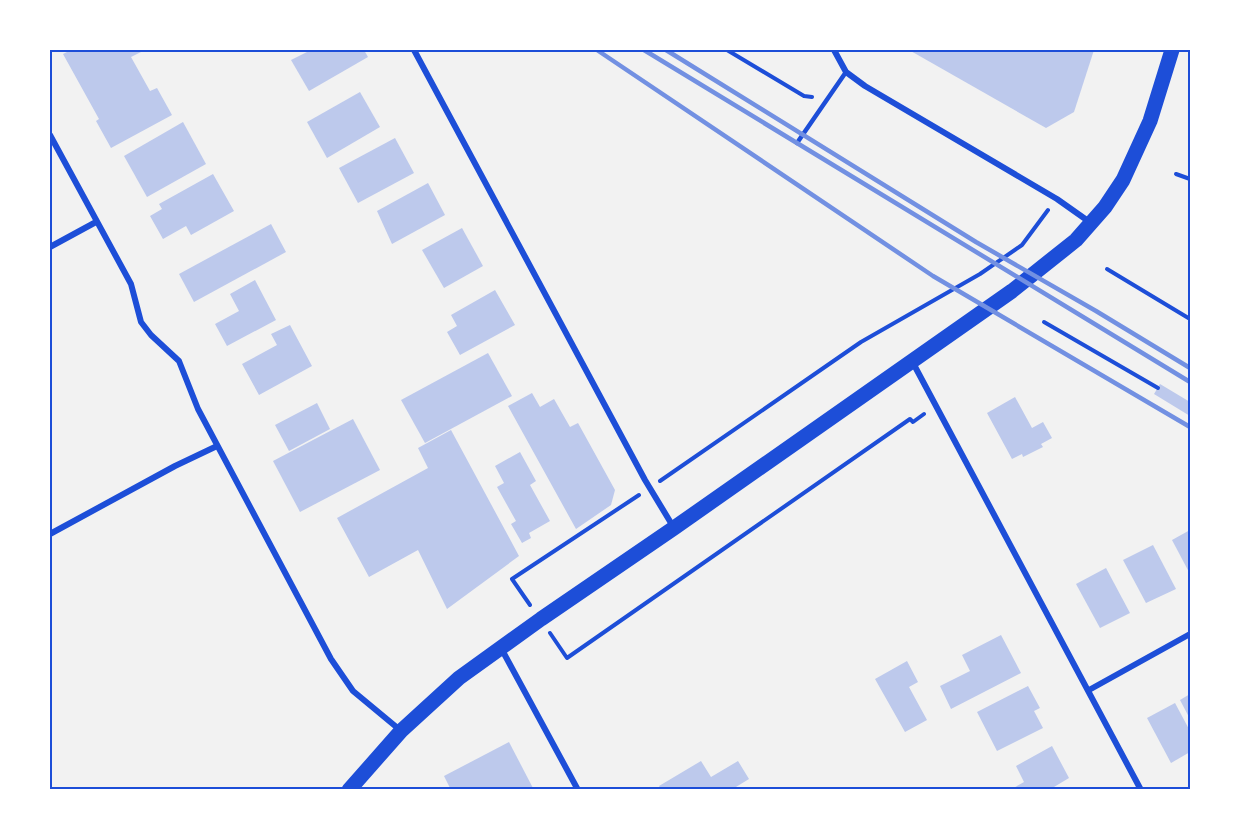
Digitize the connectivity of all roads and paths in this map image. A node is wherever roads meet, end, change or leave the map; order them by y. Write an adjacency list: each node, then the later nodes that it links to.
1 (414, 50): 20 (street)
2 (727, 50): 6 (path)
3 (834, 50): 5 (street)
4 (1172, 50): 12 (main road)
5 (846, 72): 6 (lane); 12 (street)
6 (827, 99): 8 (lane)
7 (50, 135): 11 (street)
8 (797, 143)
9 (1176, 174): 10 (path)
10 (1191, 179)
11 (96, 222): 13 (street); 19 (street)
12 (1091, 224): 17 (main road)
13 (50, 247)
14 (1107, 269): 15 (path)
15 (1191, 319)
16 (1044, 322): 18 (path)
17 (912, 361): 20 (main road); 24 (street)
18 (1158, 388)
19 (217, 446): 21 (street); 25 (street)
20 (674, 528): 23 (main road)
21 (50, 534)
22 (1191, 634): 24 (street)
23 (501, 648): 25 (main road); 27 (street)
24 (1089, 690): 28 (street)
25 (401, 731): 26 (main road)
26 (349, 789)
27 (578, 789)
28 (1142, 789)

